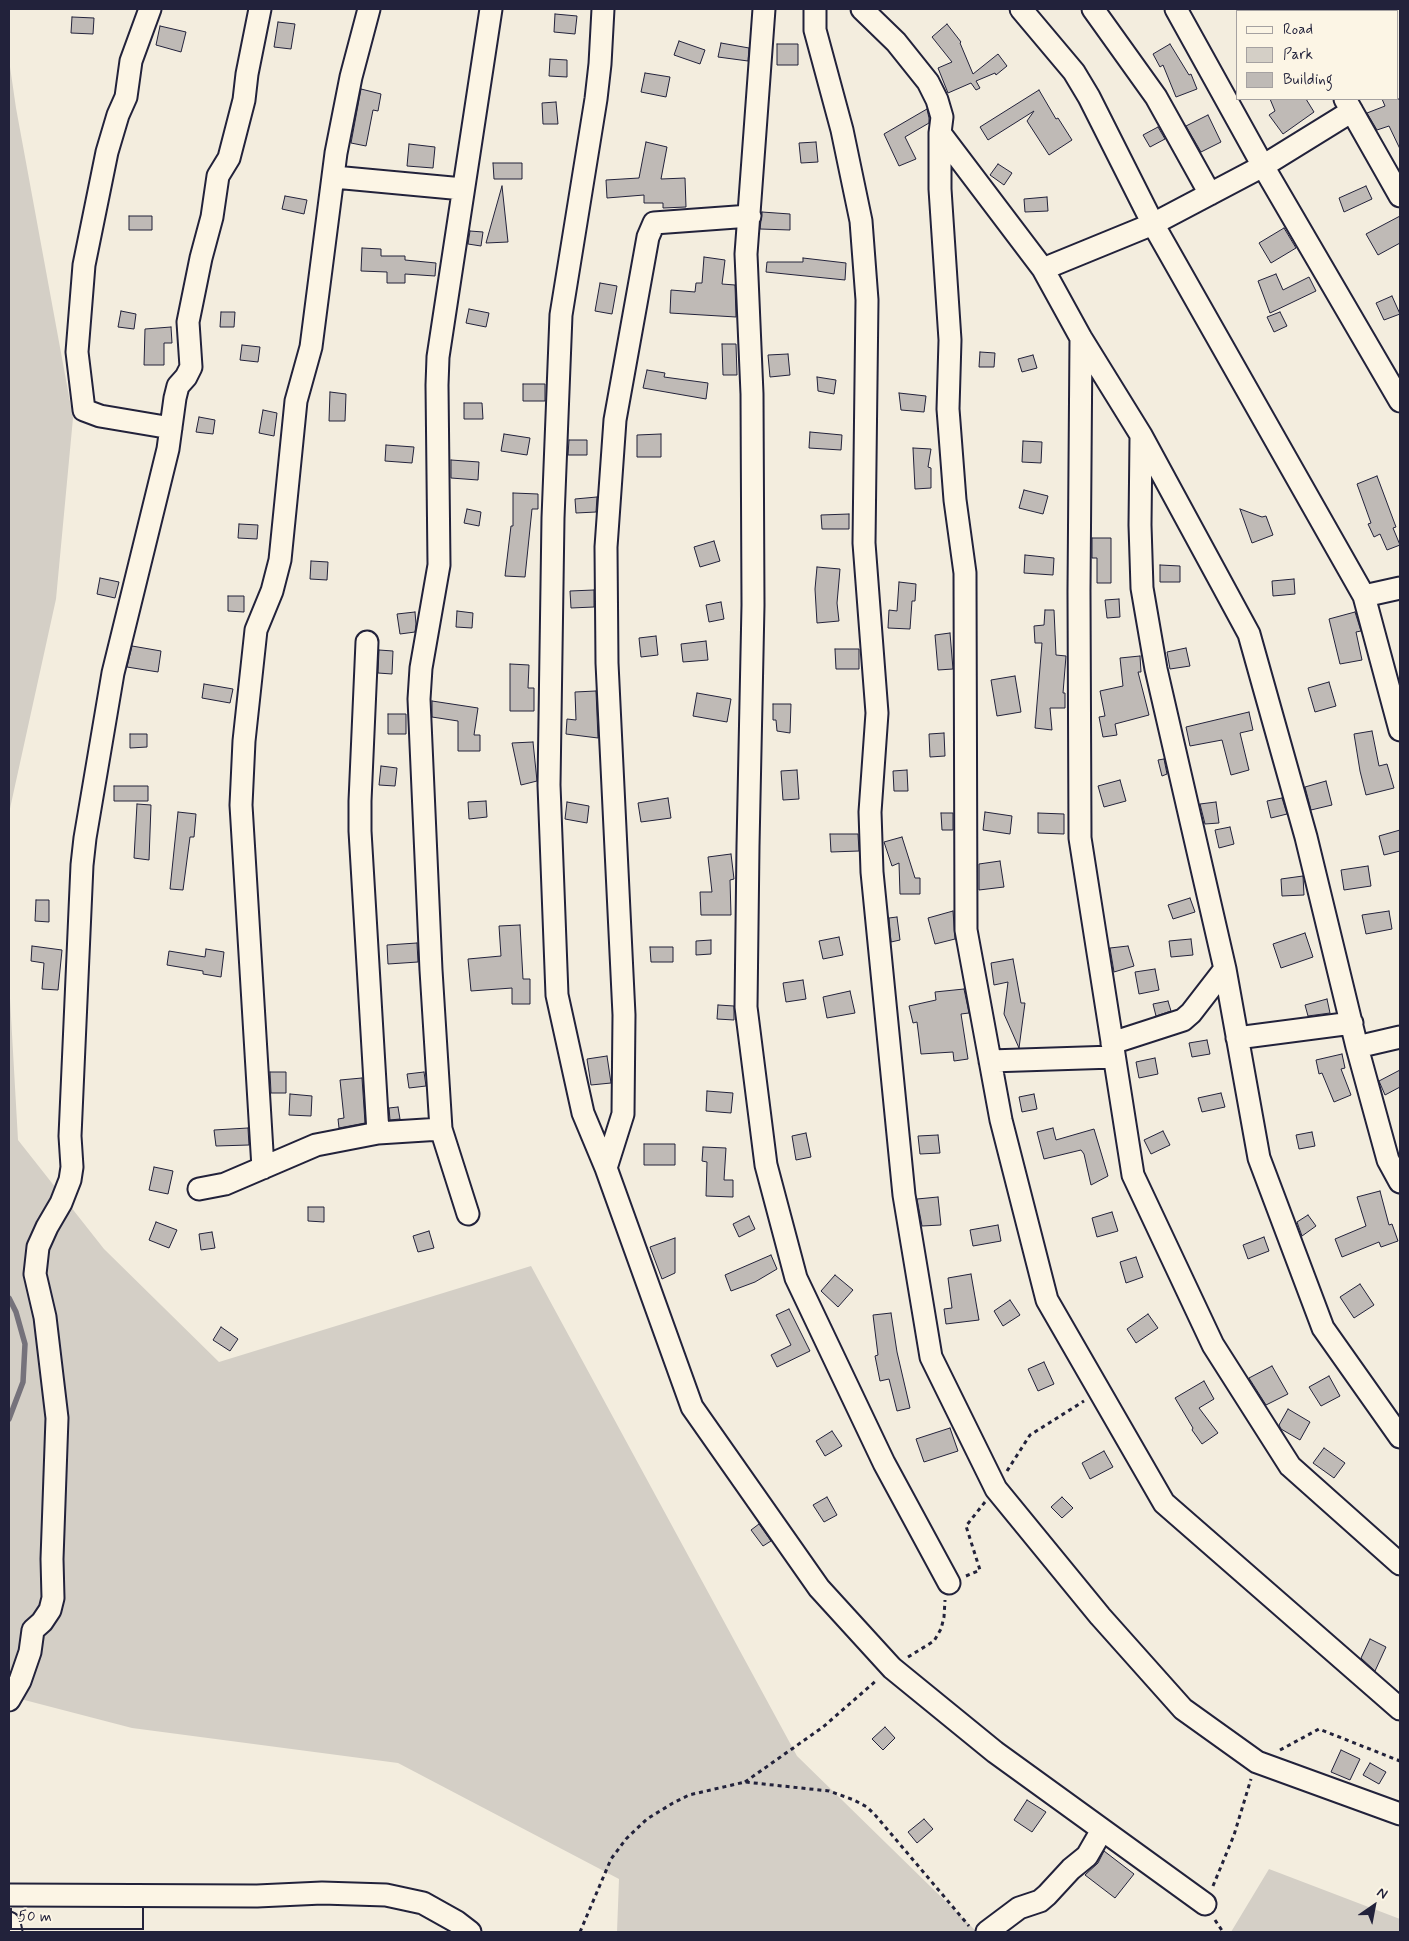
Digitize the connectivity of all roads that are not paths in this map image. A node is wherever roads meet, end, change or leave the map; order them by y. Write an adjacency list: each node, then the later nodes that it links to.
1 (150, 9): 24 (street)
2 (260, 9): 24 (street)
3 (369, 9): 15 (street)
4 (491, 9): 16 (street)
5 (603, 9): 40 (street)
6 (764, 9): 19 (street)
7 (815, 9): 49 (street)
8 (862, 9): 13 (street)
9 (1021, 9): 20 (street)
10 (1093, 9): 17 (street)
11 (1176, 9): 14 (street)
12 (1349, 105): 14 (street); 18 (street)
13 (940, 133): 21 (street); 36 (street)
14 (1263, 166): 17 (street); 23 (street)
15 (334, 177): 16 (street); 39 (street)
16 (463, 188): 37 (street)
17 (1210, 194): 20 (street)
18 (1400, 196)
19 (750, 216): 40 (street); 46 (street)
20 (1153, 224): 21 (street); 27 (street)
21 (1043, 269): 22 (street)
22 (1081, 338): 25 (street); 35 (street)
23 (1400, 401)
24 (171, 428): 47 (street)
25 (1141, 435): 30 (street); 31 (street)
26 (1400, 588): 27 (street)
27 (1364, 596): 29 (street)
28 (367, 642): 38 (street)
29 (1400, 730)
30 (1225, 969): 33 (street); 35 (street)
31 (1352, 1023): 33 (street); 34 (street)
32 (1400, 1036): 34 (street)
33 (1237, 1038): 44 (street)
34 (1358, 1047): 41 (street)
35 (1113, 1050): 36 (street); 45 (street)
36 (990, 1061): 48 (street)
37 (441, 1129): 38 (street); 43 (street)
38 (378, 1133): 39 (street)
39 (263, 1168): 42 (street)
40 (606, 1168): 50 (street)
41 (1400, 1182)
42 (199, 1189)
43 (468, 1214)
44 (1400, 1437)
45 (1400, 1564)
46 (949, 1583)
47 (9, 1700)
48 (1400, 1709)
49 (1400, 1814)
50 (1102, 1830): 52 (street); 56 (street)
51 (9, 1895): 55 (street)
52 (1205, 1904)
53 (9, 1922): 54 (street)
54 (11, 1932)
55 (470, 1932)
56 (987, 1932)

